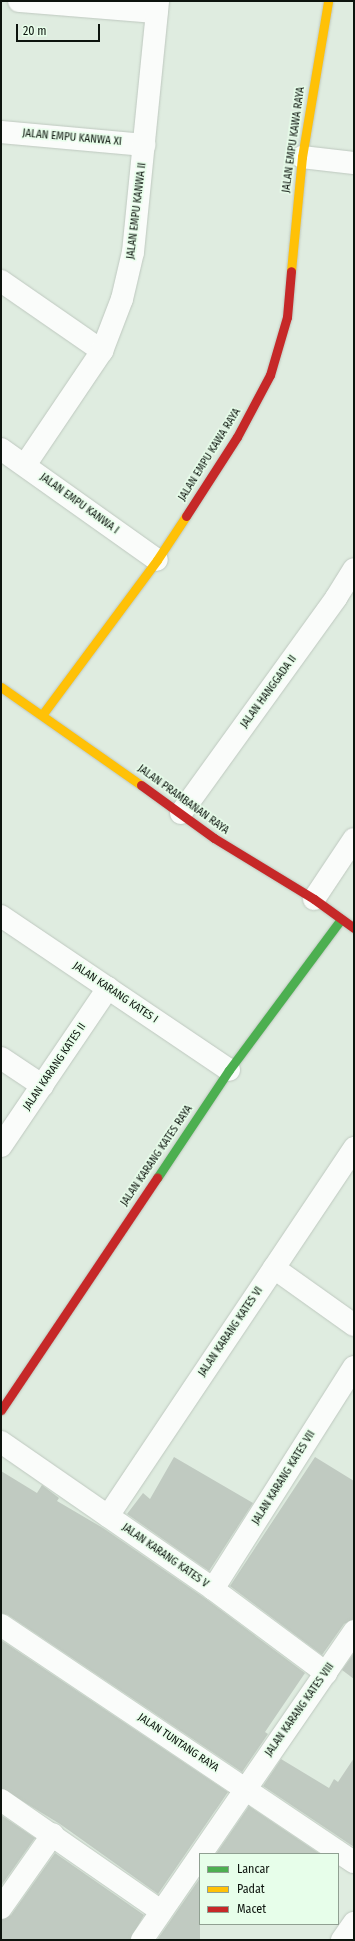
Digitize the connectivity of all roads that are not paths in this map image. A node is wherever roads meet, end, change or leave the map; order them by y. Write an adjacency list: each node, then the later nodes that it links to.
1 (19, 1): 3 (street)
2 (328, 1): 6 (street, JALAN EMPU KAWA RAYA)
3 (157, 6): 5 (street, JALAN EMPU KANWA II)
4 (1, 132): 5 (street, JALAN EMPU KANWA XI)
5 (144, 145): 9 (street, JALAN EMPU KANWA II)
6 (302, 157): 7 (street); 12 (street, JALAN EMPU KAWA RAYA)
7 (354, 163)
8 (1, 281): 9 (street)
9 (102, 351): 11 (street, JALAN EMPU KANWA II)
10 (1, 449): 11 (street, JALAN EMPU KANWA I)
11 (25, 465): 12 (street, JALAN EMPU KANWA I)
12 (157, 560): 15 (street, JALAN EMPU KAWA RAYA)
13 (354, 569): 16 (street, JALAN HANGGADA II)
14 (1, 688): 15 (street, JALAN PRAMBANAN RAYA)
15 (42, 715): 16 (street, JALAN PRAMBANAN RAYA)
16 (182, 813): 18 (street, JALAN PRAMBANAN RAYA)
17 (354, 838): 18 (street)
18 (314, 899): 20 (street, JALAN PRAMBANAN RAYA)
19 (1, 916): 22 (street, JALAN KARANG KATES I)
20 (341, 919): 21 (street, JALAN PRAMBANAN RAYA); 24 (street, JALAN KARANG KATES RAYA)
21 (354, 928)
22 (108, 988): 24 (street, JALAN KARANG KATES I); 25 (street, JALAN KARANG KATES II)
23 (1, 1058): 25 (street)
24 (229, 1070): 31 (street, JALAN KARANG KATES RAYA)
25 (43, 1086): 26 (street, JALAN KARANG KATES II)
26 (1, 1146)
27 (353, 1152): 28 (street, JALAN KARANG KATES VI)
28 (274, 1268): 29 (street); 33 (street, JALAN KARANG KATES VI)
29 (354, 1325)
30 (354, 1367): 34 (street, JALAN KARANG KATES VII)
31 (1, 1410)
32 (1, 1442): 33 (street, JALAN KARANG KATES V)
33 (108, 1516): 34 (street, JALAN KARANG KATES V)
34 (213, 1589): 37 (street, JALAN KARANG KATES V)
35 (1, 1626): 38 (street, JALAN TUNTANG RAYA)
36 (354, 1631): 37 (street, JALAN KARANG KATES VIII)
37 (326, 1673): 38 (street, JALAN KARANG KATES VIII)
38 (244, 1788): 41 (street, JALAN KARANG KATES VIII); 43 (street, JALAN TUNTANG RAYA)
39 (1, 1800): 40 (street)
40 (53, 1834): 44 (street); 45 (street)
41 (200, 1853)
42 (199, 1855): 45 (street, JALAN KARANG KATES VIII)
43 (354, 1862)
44 (1, 1908)
45 (161, 1911): 47 (street, JALAN KARANG KATES VIII)
46 (354, 1923): 48 (street)
47 (142, 1940)
48 (342, 1940)

